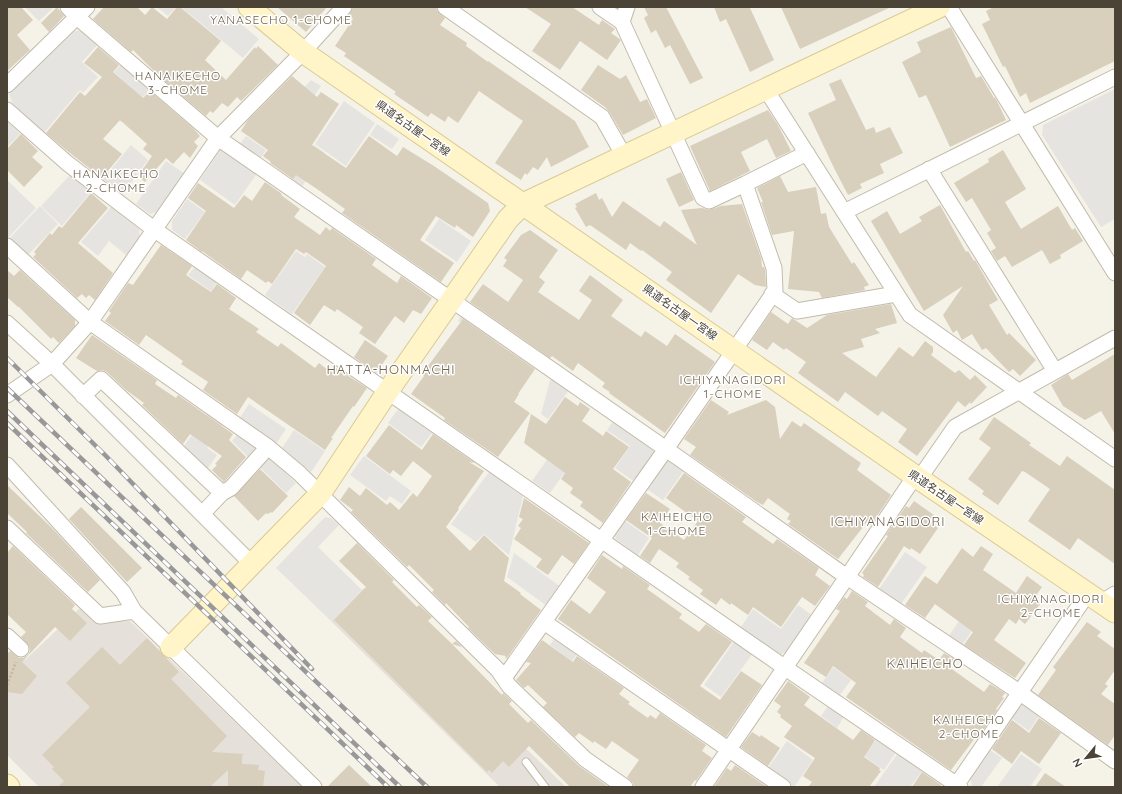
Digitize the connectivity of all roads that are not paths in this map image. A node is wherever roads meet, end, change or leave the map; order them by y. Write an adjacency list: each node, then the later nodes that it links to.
1 (249, 7): 10 (street, 県道名古屋一宮線)
2 (344, 7): 10 (street)
3 (445, 7): 19 (street)
4 (600, 7): 9 (street)
5 (627, 7): 9 (street)
6 (939, 7): 13 (street)
7 (949, 7): 15 (street)
8 (77, 10): 12 (street); 17 (street)
9 (622, 22): 16 (street)
10 (303, 52): 17 (street); 22 (street, 県道名古屋一宮線)
11 (1115, 77): 15 (street)
12 (7, 86)
13 (765, 88): 16 (street); 18 (street)
14 (7, 110): 24 (street)
15 (1022, 123): 20 (street); 26 (street)
16 (673, 132): 19 (street); 21 (street)
17 (218, 138): 24 (street); 29 (street)
18 (807, 154): 21 (street); 23 (street)
19 (624, 156): 22 (street)
20 (929, 169): 23 (street); 35 (street)
21 (745, 184): 27 (street)
22 (523, 204): 29 (street); 33 (street, 県道名古屋一宮線)
23 (844, 212): 28 (street)
24 (155, 230): 30 (street); 36 (street)
25 (7, 246): 30 (street)
26 (1115, 273)
27 (772, 294): 28 (street); 33 (street)
28 (896, 294): 37 (street)
29 (452, 300): 36 (street); 41 (street)
30 (90, 322): 34 (street); 40 (street)
31 (7, 323): 34 (street)
32 (1115, 338): 35 (street)
33 (734, 350): 41 (street); 44 (street, 県道名古屋一宮線)
34 (52, 364): 38 (street); 39 (street)
35 (1055, 371): 37 (street)
36 (388, 391): 46 (street); 49 (street)
37 (1018, 392): 42 (street); 44 (street)
38 (7, 395)
39 (83, 396): 45 (street); 47 (street)
40 (268, 447): 45 (street); 46 (street)
41 (666, 449): 49 (street); 51 (street)
42 (1115, 459)
43 (7, 465): 53 (street)
44 (917, 477): 51 (street); 52 (street, 県道名古屋一宮線)
45 (222, 493): 47 (street)
46 (320, 494): 50 (street); 59 (street)
47 (202, 514): 50 (street)
48 (7, 528): 53 (street)
49 (602, 540): 54 (street); 58 (street)
50 (252, 564): 56 (street)
51 (848, 577): 58 (street); 60 (street)
52 (1105, 600): 60 (street)
53 (134, 611): 56 (street)
54 (544, 622): 59 (street); 61 (street)
55 (7, 636): 57 (street)
56 (171, 647): 65 (street)
57 (21, 650)
58 (784, 667): 61 (street); 64 (street)
59 (504, 678): 67 (street)
60 (1019, 692): 62 (street); 64 (street)
61 (728, 749): 68 (street); 69 (street)
62 (1115, 761)
63 (526, 762): 66 (lane)
64 (957, 786)
65 (314, 787)
66 (545, 787)
67 (625, 787)
68 (703, 787)
69 (783, 787)

